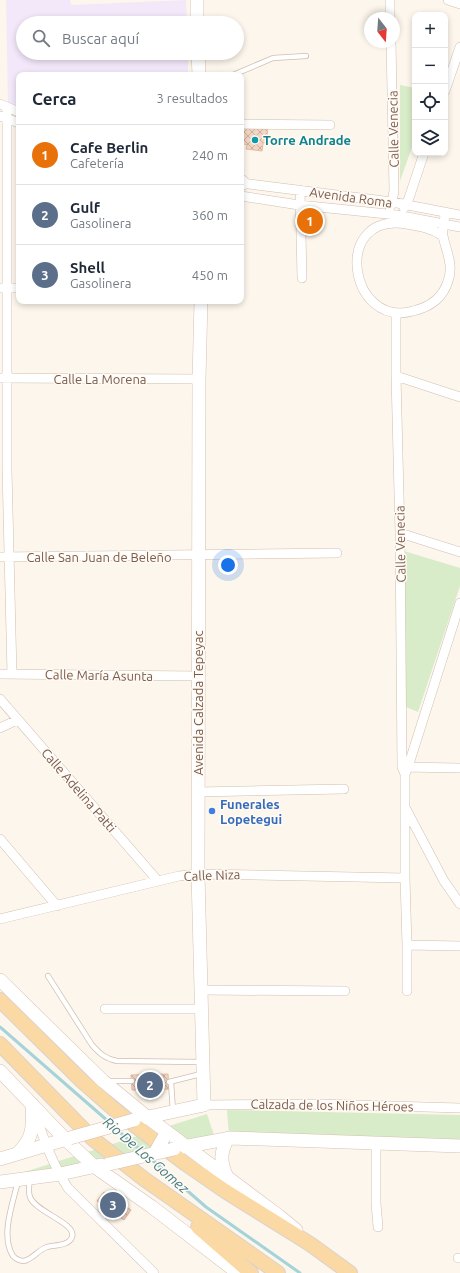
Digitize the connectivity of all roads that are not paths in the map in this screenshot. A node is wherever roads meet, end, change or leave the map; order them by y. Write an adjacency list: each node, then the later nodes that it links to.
1 (197, 0): 6 (street)
2 (390, 0): 5 (street)
3 (448, 0): 4 (street)
4 (460, 4)
5 (390, 12)
6 (197, 16)
7 (460, 47): 13 (street)
8 (391, 48): 24 (street, Calle Venecia)
9 (306, 56): 12 (lane)
10 (198, 60): 11 (street)
11 (199, 72)
12 (239, 72)
13 (447, 84)
14 (4, 106): 15 (street); 16 (street)
15 (16, 111)
16 (3, 117): 17 (street); 35 (street)
17 (16, 122)
18 (244, 124): 19 (street)
19 (330, 125)
20 (423, 156): 25 (street)
21 (244, 182): 22 (street, Avenida Roma)
22 (300, 190): 24 (street, Avenida Roma); 26 (street)
23 (244, 196): 26 (street, Avenida Roma)
24 (392, 202): 25 (street, Avenida Roma); 30 (street, Calle Venecia)
25 (406, 204): 27 (street, Avenida Roma); 28 (street)
26 (299, 205): 30 (street, Avenida Roma); 34 (street)
27 (446, 212): 29 (street, Avenida Roma); 31 (street)
28 (396, 215): 30 (street, Avenida Roma); 31 (street, Avenida Roma)
29 (460, 215)
30 (388, 219): 33 (street); 38 (street)
31 (444, 224): 32 (street, Avenida Roma); 33 (street)
32 (460, 227)
33 (443, 236): 38 (street)
34 (302, 278)
35 (4, 288): 36 (street); 40 (street)
36 (16, 288)
37 (201, 304): 41 (street, Avenida Calzada Tepeyac)
38 (396, 314): 39 (street, Calle Venecia)
39 (396, 376): 42 (street); 44 (street, Calle Venecia)
40 (3, 378): 41 (street, Calle La Morena); 43 (street)
41 (199, 379): 47 (street, Avenida Calzada Tepeyac)
42 (460, 397)
43 (4, 470): 48 (street)
44 (400, 533): 45 (street); 57 (street, Calle Venecia)
45 (460, 552)
46 (337, 553): 47 (street, Calle San Juan de Beleño)
47 (198, 556): 48 (street, Calle San Juan de Beleño); 52 (street, Avenida Calzada Tepeyac)
48 (5, 557): 51 (street)
49 (460, 603): 57 (street)
50 (0, 674): 51 (street, Calle María Asunta)
51 (12, 674): 52 (street, Calle María Asunta)
52 (198, 676): 59 (street, Avenida Calzada Tepeyac)
53 (0, 699): 54 (street, Calle Adelina Patti)
54 (17, 720): 55 (street); 64 (street, Calle Adelina Patti)
55 (0, 728)
56 (460, 768): 57 (street)
57 (405, 769): 60 (street, Calle Venecia)
58 (344, 789): 59 (street)
59 (198, 792): 62 (street, Avenida Calzada Tepeyac)
60 (405, 808): 63 (street, Calle Venecia); 65 (street)
61 (0, 839): 66 (street)
62 (198, 874): 63 (street, Calle Niza); 64 (street, Calle Niza); 72 (street, Avenida Calzada Tepeyac)
63 (405, 878): 68 (street, Calle Venecia)
64 (158, 881): 66 (street, Calle Niza)
65 (460, 904)
66 (57, 906): 67 (street, Calle Niza)
67 (0, 919)
68 (407, 945): 69 (street); 74 (street, Calle Venecia)
69 (460, 946)
70 (48, 976): 80 (lane)
71 (0, 980): 82 (street)
72 (201, 990): 73 (street); 77 (street, Avenida Calzada Tepeyac)
73 (345, 991)
74 (407, 991)
75 (0, 1000): 111 (main road)
76 (105, 1009): 77 (street)
77 (201, 1009): 80 (street, Avenida Calzada Tepeyac)
78 (0, 1044): 92 (main road)
79 (0, 1053): 92 (main road)
80 (203, 1068): 85 (street, Avenida Calzada Tepeyac); 87 (lane)
81 (0, 1071): 84 (street)
82 (103, 1081): 83 (lane); 88 (street)
83 (132, 1081)
84 (32, 1104): 91 (street); 94 (street); 97 (street)
85 (204, 1105): 86 (street, Calzada de los Niños Héroes); 87 (street)
86 (460, 1108)
87 (173, 1111): 88 (street)
88 (147, 1117): 89 (street); 91 (street, bridge)
89 (164, 1134): 96 (street); 98 (street, bridge)
90 (228, 1138): 93 (street); 96 (street); 102 (street)
91 (68, 1139): 94 (street); 100 (street)
92 (93, 1139): 104 (main road)
93 (376, 1142): 95 (street); 110 (street)
94 (46, 1145): 97 (street); 101 (street)
95 (460, 1146)
96 (181, 1148): 98 (street, bridge); 102 (street)
97 (18, 1153): 99 (street)
98 (155, 1153): 100 (street, bridge)
99 (0, 1159)
100 (95, 1166): 101 (street); 106 (street)
101 (60, 1174): 103 (street); 109 (street)
102 (227, 1177): 111 (street)
103 (24, 1179): 103 (lane); 105 (street)
104 (144, 1179): 114 (main road); 115 (main road)
105 (0, 1182)
106 (123, 1186): 107 (lane); 113 (street)
107 (114, 1198)
108 (108, 1208): 109 (lane)
109 (101, 1220): 112 (street)
110 (378, 1228)
111 (310, 1244): 116 (main road)
112 (154, 1273)
113 (238, 1273)
114 (251, 1273)
115 (278, 1273)
116 (350, 1273)

